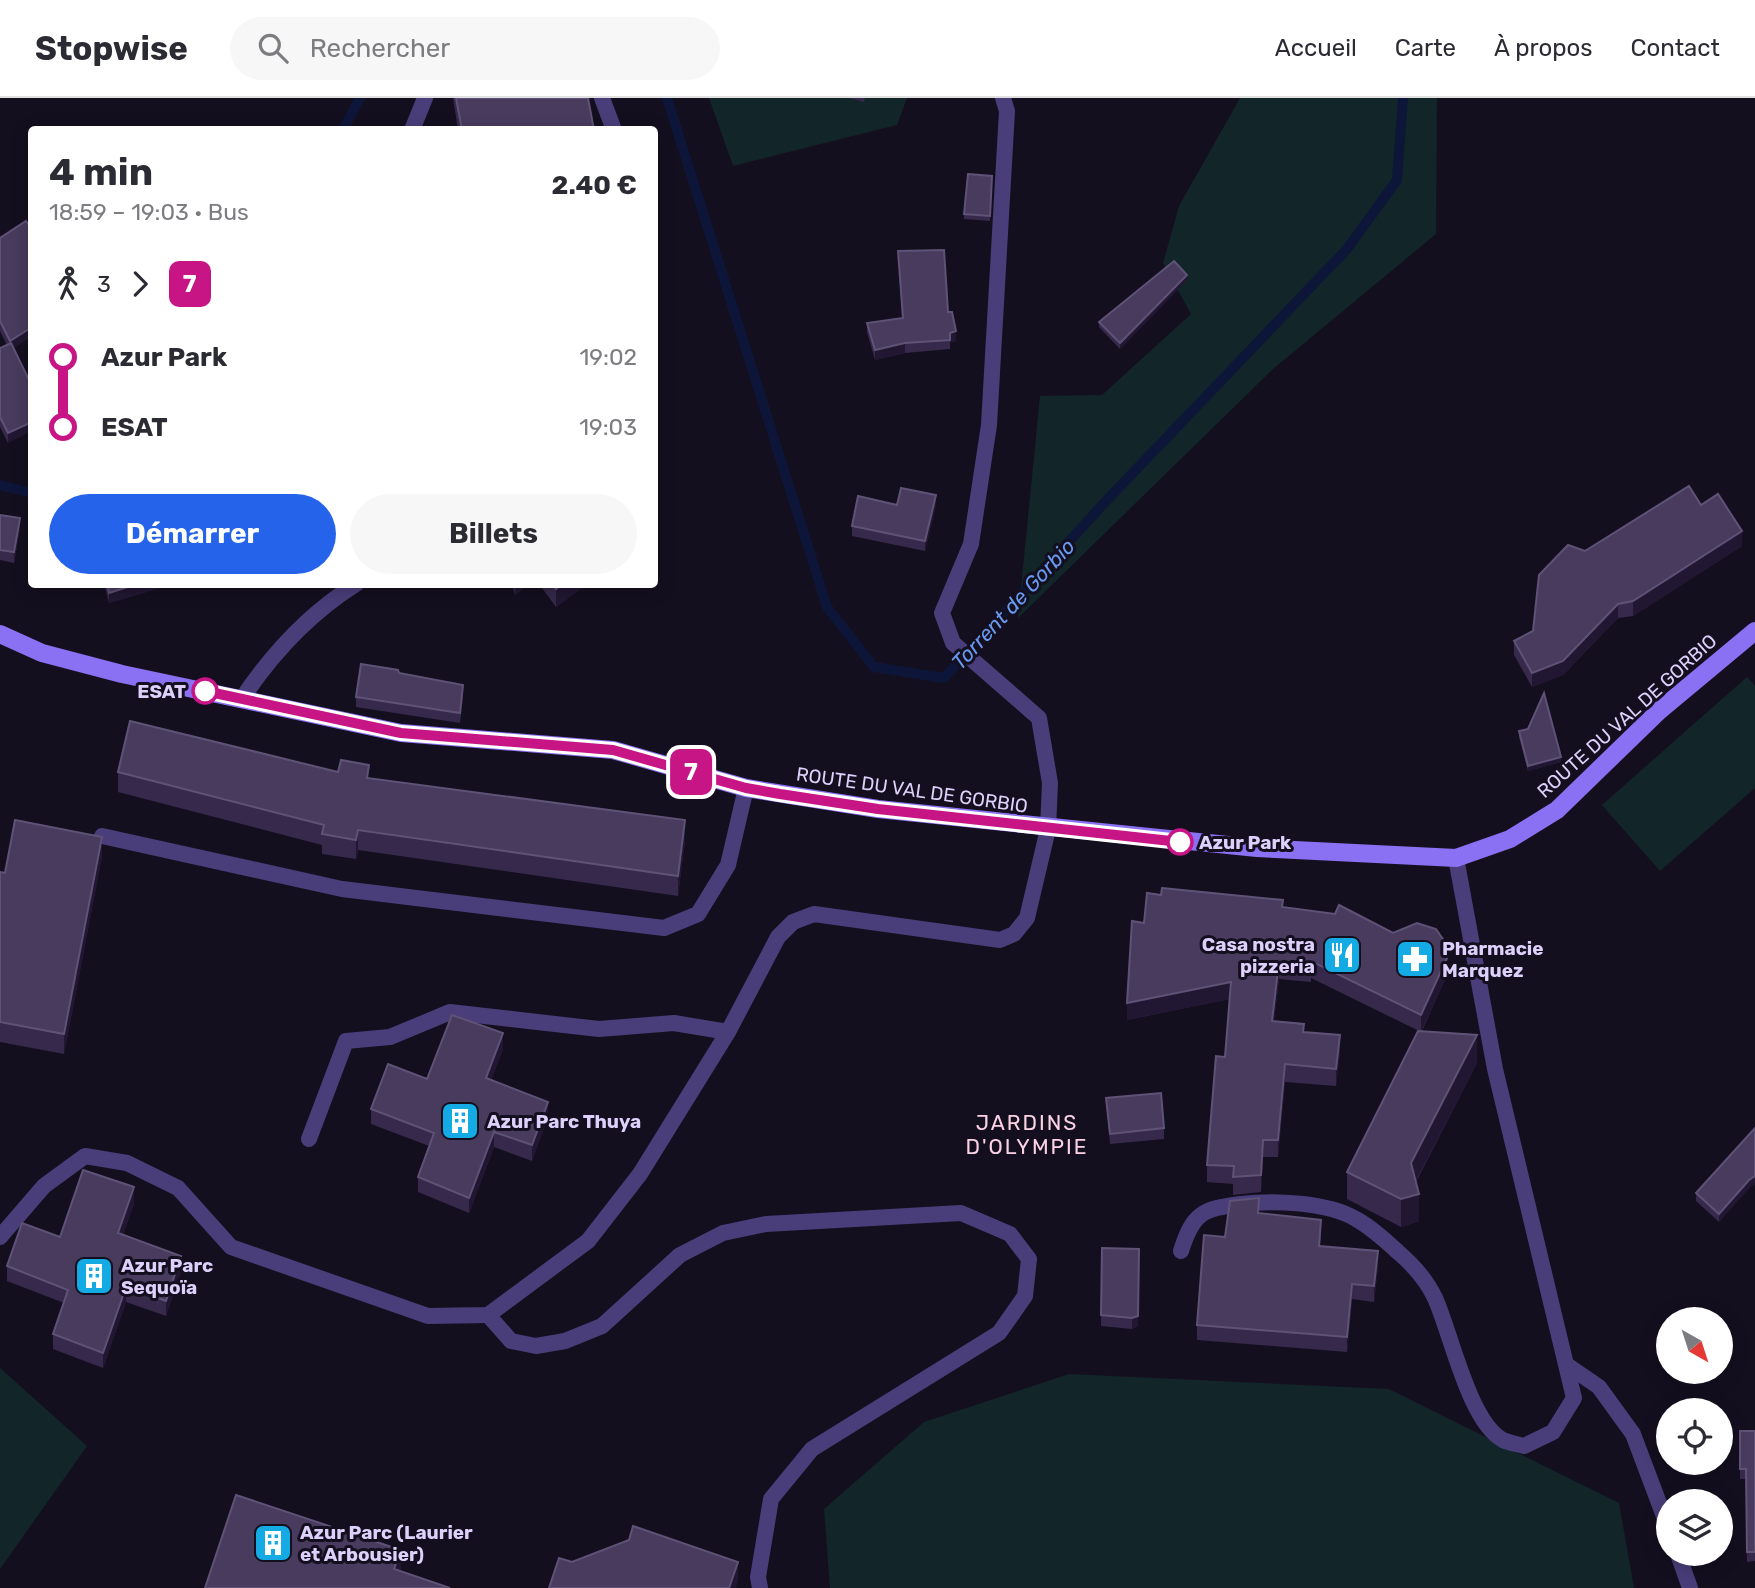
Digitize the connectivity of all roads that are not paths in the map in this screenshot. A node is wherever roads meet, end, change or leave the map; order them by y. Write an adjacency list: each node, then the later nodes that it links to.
1 (425, 98): 4 (lane)
2 (603, 98): 5 (lane)
3 (1003, 98): 11 (lane)
4 (414, 126)
5 (613, 126)
6 (350, 588): 9 (lane)
7 (1755, 631): 13 (street, ROUTE DU VAL DE GORBIO)
8 (0, 635): 9 (street, ROUTE DU VAL DE GORBIO)
9 (241, 700): 10 (street, ROUTE DU VAL DE GORBIO)
10 (746, 788): 11 (street, ROUTE DU VAL DE GORBIO); 12 (lane)
11 (1048, 829): 13 (street, ROUTE DU VAL DE GORBIO); 14 (lane)
12 (102, 836)
13 (1456, 858): 19 (lane)
14 (728, 1032): 15 (lane); 18 (lane)
15 (309, 1139)
16 (0, 1237): 18 (lane)
17 (1181, 1251): 19 (lane)
18 (488, 1315): 22 (lane)
19 (1567, 1365): 20 (lane)
20 (1656, 1495)
21 (1682, 1566): 23 (lane)
22 (760, 1588)
23 (1690, 1588)

